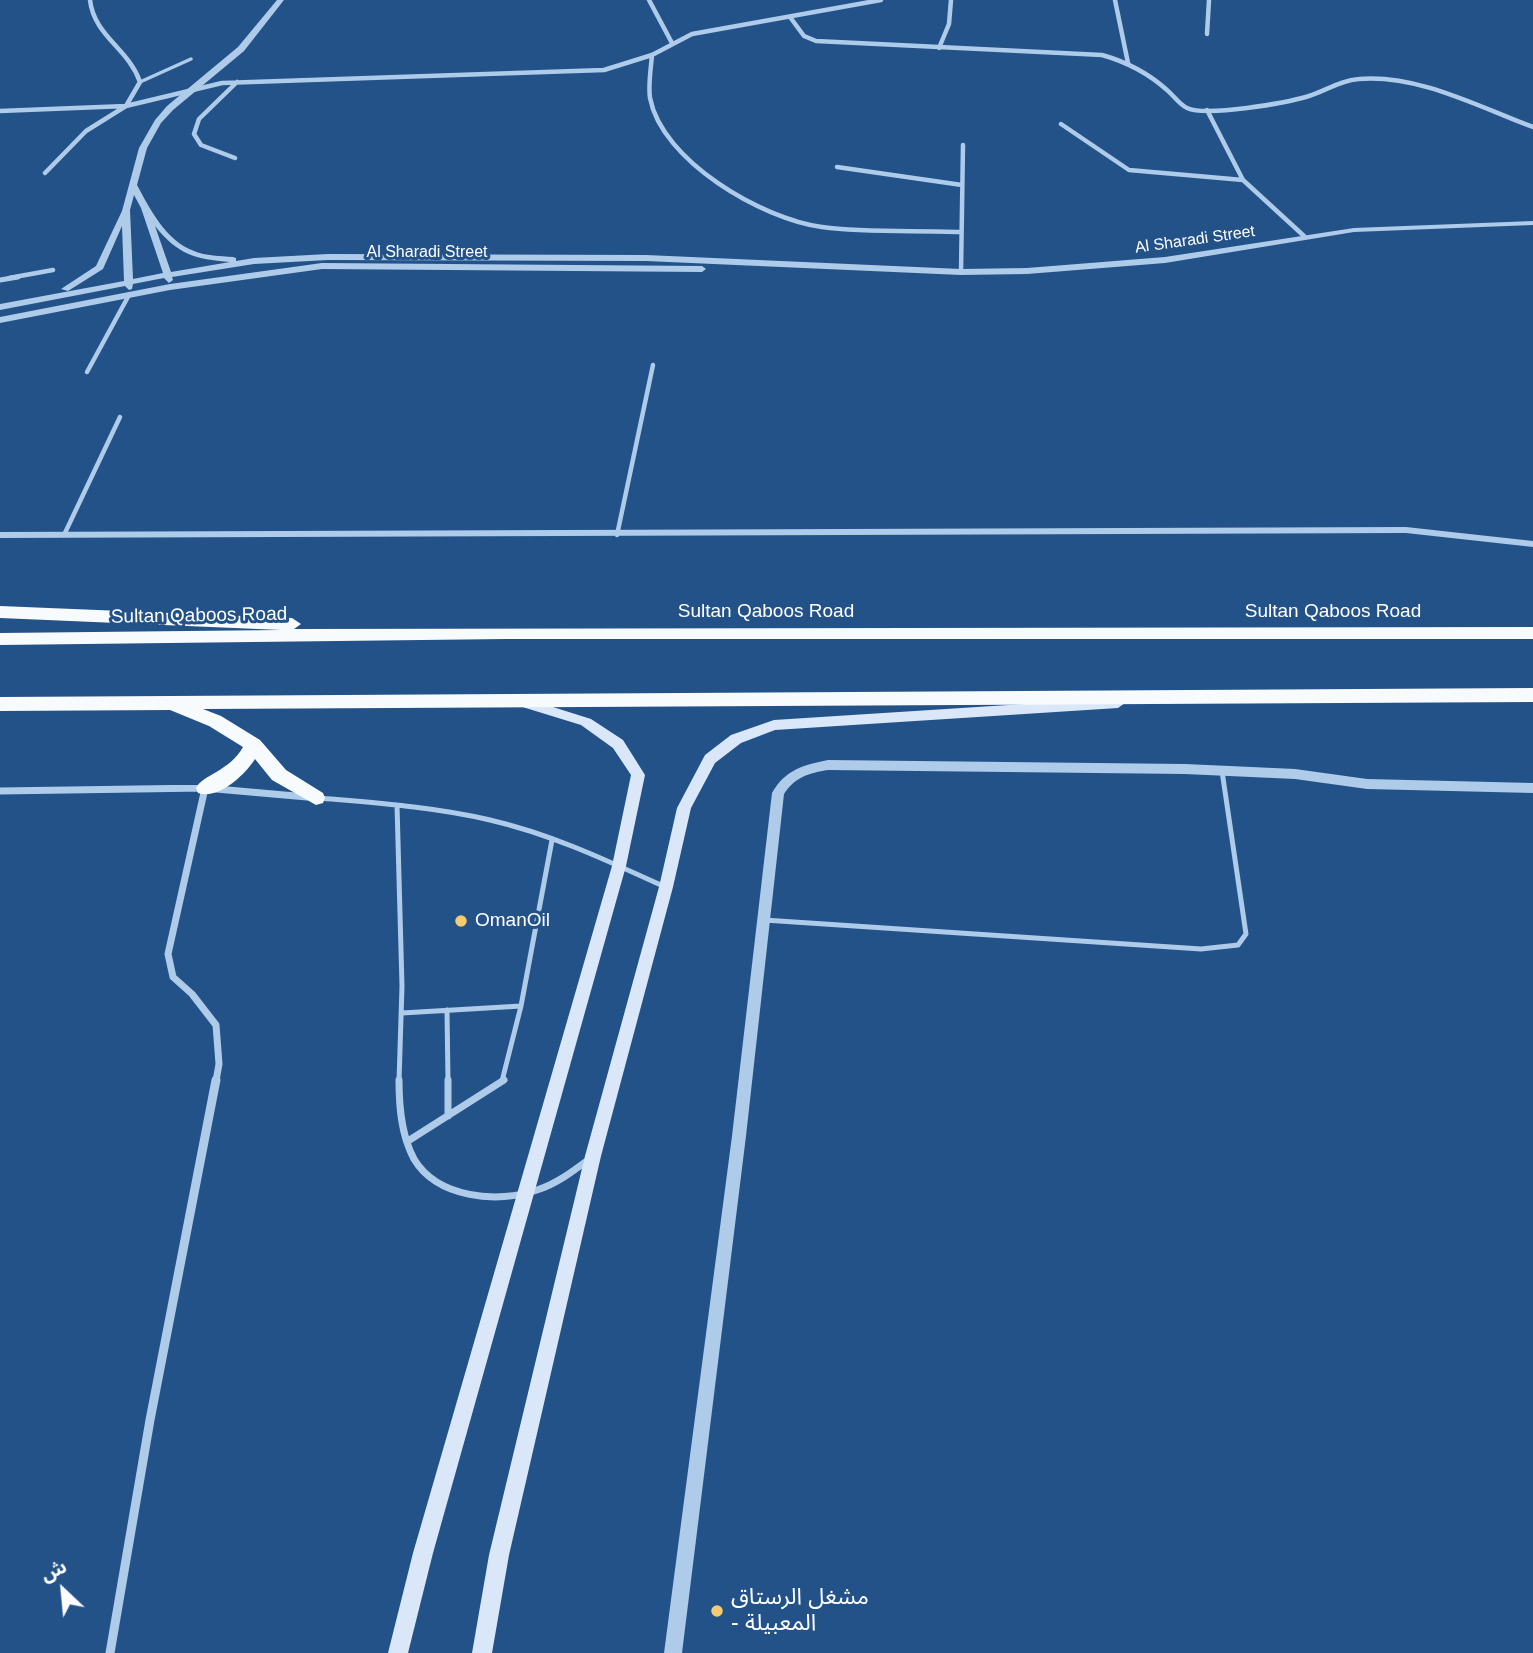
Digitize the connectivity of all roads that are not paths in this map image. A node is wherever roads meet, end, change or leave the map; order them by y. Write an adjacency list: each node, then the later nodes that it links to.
1 (90, 0): 15 (street)
2 (281, 0): 17 (street)
3 (649, 0): 10 (street)
4 (881, 0): 8 (street)
5 (951, 0): 11 (street)
6 (1115, 0): 14 (street)
7 (1209, 0): 9 (street)
8 (790, 17): 10 (street); 11 (street)
9 (1208, 34)
10 (672, 43): 12 (street)
11 (939, 48): 14 (street)
12 (652, 55): 16 (street); 33 (street)
13 (191, 59): 15 (lane)
14 (1128, 62): 19 (street)
15 (141, 82): 18 (street)
16 (237, 82): 17 (street); 24 (street)
17 (184, 94): 18 (street); 29 (street)
18 (126, 106): 20 (street); 26 (street)
19 (1207, 110): 22 (street); 27 (street)
20 (0, 111)
21 (1061, 124): 27 (street)
22 (1533, 127)
23 (963, 145): 28 (street)
24 (235, 158)
25 (837, 167): 28 (street)
26 (45, 173)
27 (1243, 180): 34 (street)
28 (962, 185): 33 (street)
29 (134, 186): 30 (street); 31 (street)
30 (145, 208): 35 (street); 39 (street)
31 (126, 210): 41 (street); 44 (street)
32 (1533, 223): 34 (street, Al Sharadi Street)
33 (961, 232): 38 (street)
34 (1304, 236): 38 (street, Al Sharadi Street)
35 (254, 261): 36 (street, Al Sharadi Street); 39 (street, Al Sharadi Street)
36 (859, 268): 38 (street, Al Sharadi Street); 42 (street, Al Sharadi Street)
37 (53, 270): 40 (street)
38 (961, 272)
39 (168, 275): 41 (street, Al Sharadi Street); 42 (street)
40 (0, 281)
41 (128, 282): 43 (street); 44 (street, Al Sharadi Street)
42 (170, 287): 43 (street, Al Sharadi Street)
43 (129, 295): 46 (street, Al Sharadi Street); 48 (lane)
44 (43, 298): 45 (street, Al Sharadi Street)
45 (0, 307)
46 (0, 320)
47 (653, 365): 52 (lane)
48 (87, 372)
49 (120, 417): 51 (lane)
50 (0, 535): 51 (street)
51 (64, 535): 52 (street)
52 (617, 535): 53 (street)
53 (1533, 544)
54 (0, 612): 55 (highway)
55 (506, 633): 56 (highway, Sultan Qaboos Road); 57 (highway, Sultan Qaboos Road)
56 (1533, 633)
57 (0, 639)
58 (1533, 695): 59 (highway)
59 (1237, 696): 60 (highway); 72 (main road)
60 (516, 701): 61 (highway); 71 (main road)
61 (167, 703): 62 (highway); 63 (highway)
62 (0, 704)
63 (253, 745): 65 (highway); 68 (highway)
64 (1222, 771): 66 (street); 73 (street); 73 (lane)
65 (205, 788): 67 (street); 68 (street); 81 (street)
66 (1533, 788)
67 (0, 791)
68 (316, 797): 69 (lane)
69 (397, 805): 70 (lane); 76 (lane)
70 (552, 840): 71 (lane); 74 (lane)
71 (620, 866): 72 (lane); 80 (main road)
72 (666, 887): 79 (main road)
73 (764, 920): 84 (street)
74 (521, 1006): 75 (lane); 77 (lane)
75 (447, 1010): 76 (lane); 77 (lane)
76 (402, 1013): 78 (lane)
77 (448, 1116): 78 (lane)
78 (408, 1141): 80 (lane)
79 (593, 1156): 80 (lane); 83 (main road)
80 (525, 1194): 82 (main road)
81 (110, 1653)
82 (398, 1653)
83 (482, 1653)
84 (673, 1653)

